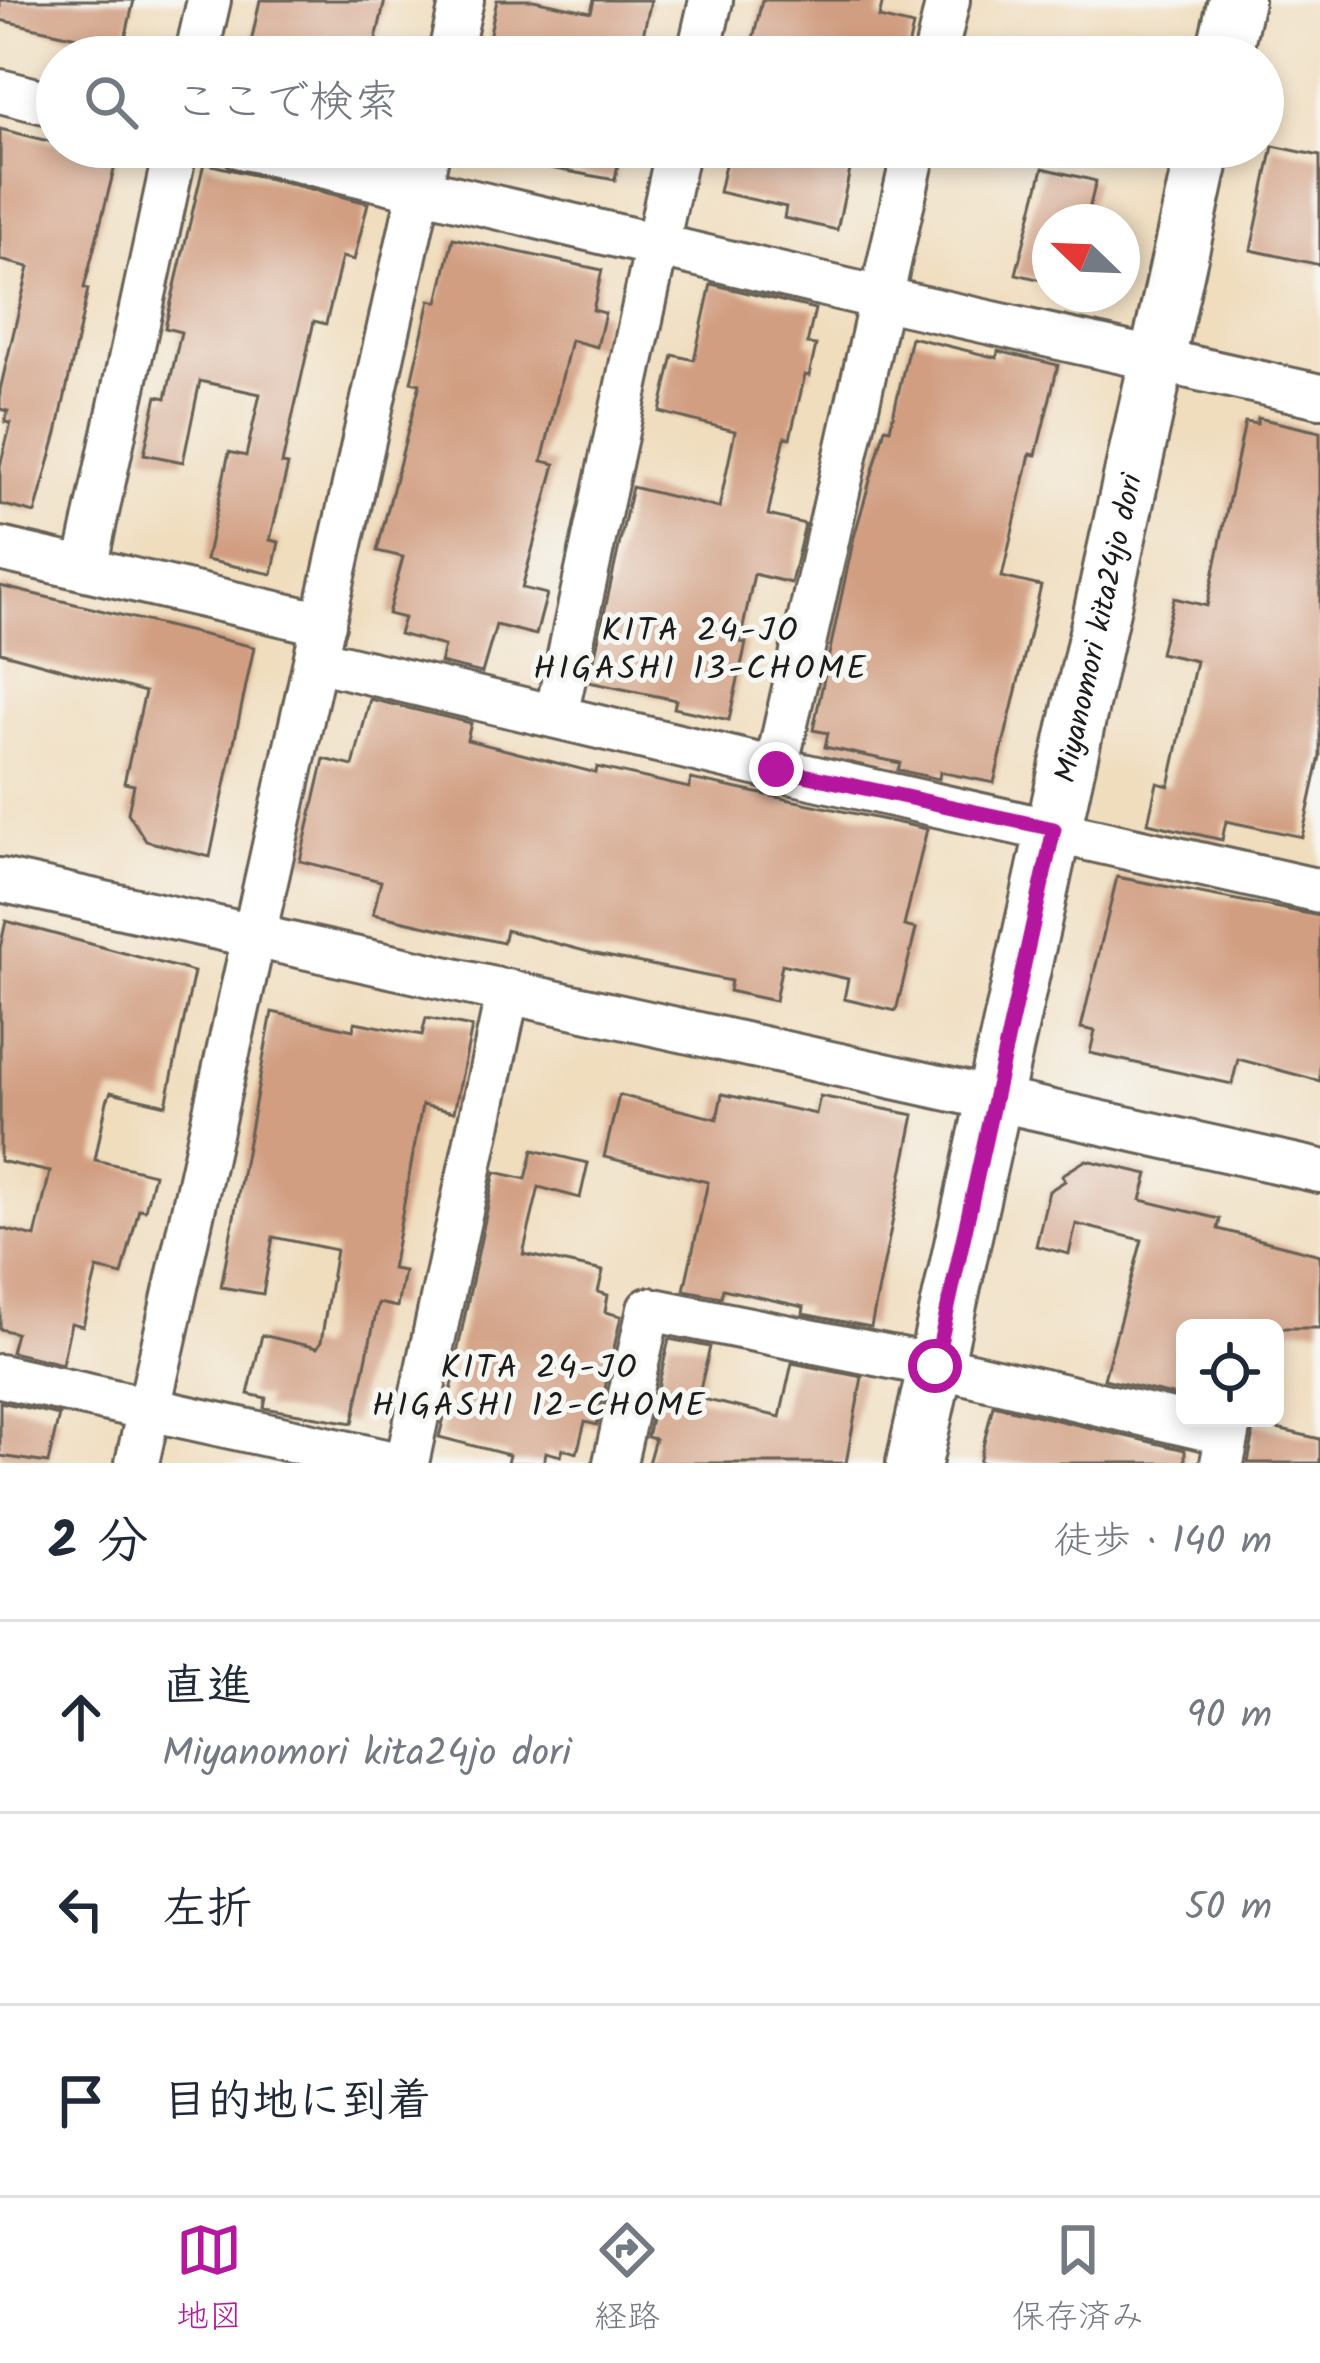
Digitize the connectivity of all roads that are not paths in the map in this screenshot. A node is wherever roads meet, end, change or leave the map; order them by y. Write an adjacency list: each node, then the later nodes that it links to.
1 (209, 0): 6 (street)
2 (462, 0): 7 (street)
3 (711, 0): 8 (street)
4 (948, 0): 9 (street)
5 (1236, 0): 10 (street)
6 (201, 36)
7 (454, 36)
8 (703, 36)
9 (940, 36)
10 (1228, 36)
11 (0, 92): 12 (street)
12 (36, 100)
13 (171, 168): 25 (street)
14 (333, 168): 19 (street)
15 (424, 168): 19 (street)
16 (673, 168): 20 (street)
17 (909, 168): 21 (street)
18 (1199, 168): 22 (street, Miyanomori kita24jo dori)
19 (420, 188): 20 (street); 26 (street)
20 (656, 243): 21 (street); 27 (street)
21 (880, 298): 22 (street); 28 (street)
22 (1157, 358): 23 (street); 29 (street, Miyanomori kita24jo dori)
23 (1320, 396)
24 (0, 549): 25 (street)
25 (85, 568): 26 (street)
26 (320, 642): 27 (street); 32 (street)
27 (556, 716): 28 (street)
28 (776, 769): 29 (street)
29 (1054, 829): 31 (street); 34 (street, Miyanomori kita24jo dori)
30 (0, 880): 32 (street)
31 (1320, 890)
32 (255, 935): 33 (street); 38 (street)
33 (508, 991): 34 (street); 41 (street)
34 (994, 1099): 35 (street); 36 (street, Miyanomori kita24jo dori)
35 (1320, 1172)
36 (935, 1366): 42 (street); 43 (street, Miyanomori kita24jo dori); 44 (street)
37 (0, 1376): 38 (street)
38 (150, 1408): 39 (street); 40 (street)
39 (137, 1463)
40 (394, 1463)
41 (406, 1463)
42 (615, 1463)
43 (914, 1463)
44 (1222, 1463)

